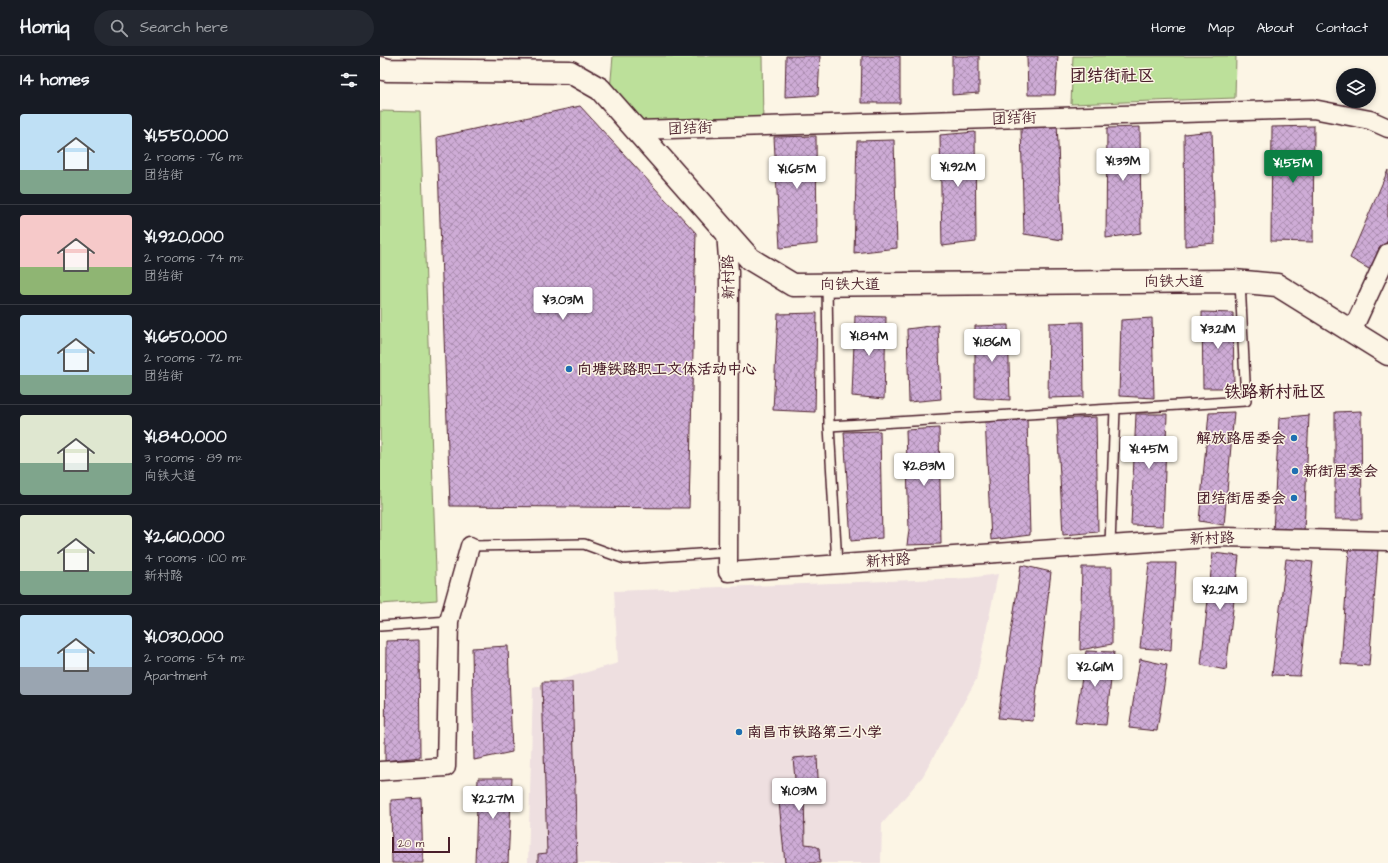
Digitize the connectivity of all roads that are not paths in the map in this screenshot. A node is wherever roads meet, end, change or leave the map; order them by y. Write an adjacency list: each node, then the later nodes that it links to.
1 (380, 68): 3 (street, 向铁大道)
2 (1388, 128): 3 (street, 团结街)
3 (637, 130): 4 (street, 向铁大道)
4 (726, 232): 7 (street, 向铁大道); 15 (street, 新村路)
5 (1388, 253): 8 (street)
6 (1240, 282): 7 (street, 向铁大道); 8 (street, 向铁大道); 10 (lane)
7 (827, 284): 11 (lane)
8 (1352, 331): 9 (street, 向铁大道)
9 (1388, 354)
10 (1115, 408): 11 (lane); 13 (lane)
11 (829, 426): 16 (lane)
12 (1388, 541): 13 (street, 新村路)
13 (1110, 545): 16 (street, 新村路)
14 (470, 546): 15 (lane); 17 (street)
15 (728, 552): 16 (street, 新村路)
16 (837, 564)
17 (449, 621): 18 (lane); 19 (street)
18 (380, 626)
19 (380, 771)

